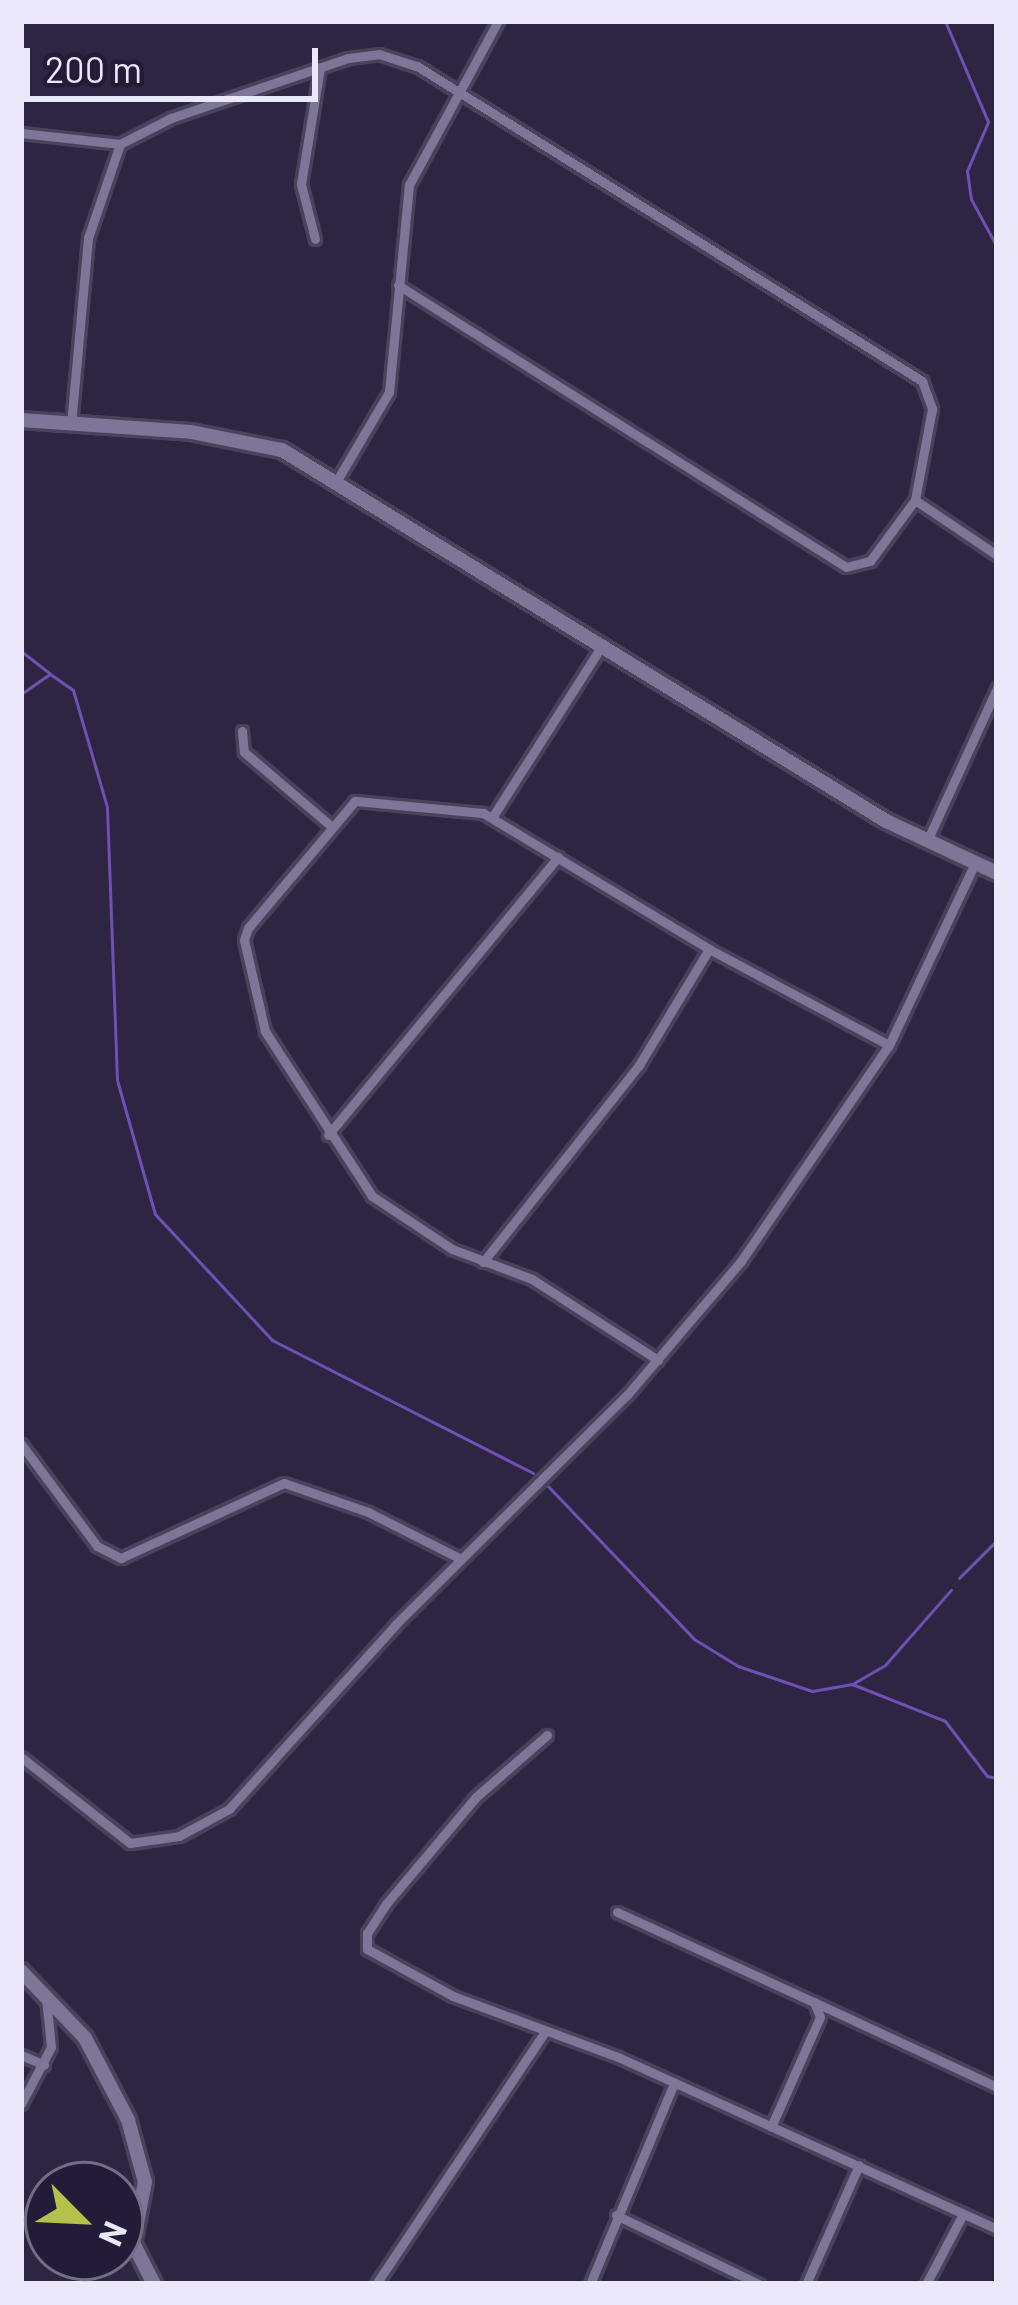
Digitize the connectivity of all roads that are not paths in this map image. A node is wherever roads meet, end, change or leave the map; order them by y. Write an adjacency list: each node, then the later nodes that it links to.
1 (497, 21): 3 (street)
2 (320, 68): 3 (street); 5 (street); 6 (street)
3 (455, 93): 7 (street); 11 (street)
4 (21, 133): 5 (street)
5 (120, 144): 9 (street)
6 (315, 239)
7 (398, 286): 10 (street); 11 (street)
8 (21, 420): 9 (street)
9 (70, 428): 10 (street)
10 (336, 482): 13 (street)
11 (915, 500): 12 (street)
12 (997, 555)
13 (601, 646): 16 (street); 18 (street)
14 (997, 688): 18 (street)
15 (242, 731): 17 (street)
16 (494, 815): 17 (street); 19 (street)
17 (332, 827): 24 (street)
18 (927, 841): 20 (street)
19 (558, 857): 22 (street); 24 (street)
20 (975, 862): 21 (street); 23 (street)
21 (997, 873)
22 (710, 949): 23 (street); 25 (street)
23 (889, 1045): 26 (street)
24 (328, 1135): 25 (street)
25 (483, 1262): 26 (street)
26 (658, 1360): 28 (street)
27 (21, 1444): 28 (street)
28 (459, 1558): 30 (street)
29 (547, 1735): 35 (street)
30 (21, 1756)
31 (617, 1912): 34 (street)
32 (21, 1971): 33 (street)
33 (45, 1995): 37 (street); 46 (street)
34 (814, 2002): 39 (street); 41 (street)
35 (545, 2032): 38 (street); 47 (street)
36 (21, 2055): 37 (street)
37 (44, 2065): 40 (street)
38 (674, 2083): 41 (street); 44 (street)
39 (997, 2087)
40 (21, 2104)
41 (771, 2127): 42 (street)
42 (859, 2165): 43 (street); 50 (street)
43 (963, 2214): 45 (street); 51 (street)
44 (616, 2215): 48 (street); 49 (street)
45 (997, 2229)
46 (154, 2284)
47 (376, 2284)
48 (590, 2284)
49 (759, 2284)
50 (806, 2284)
51 (926, 2284)

